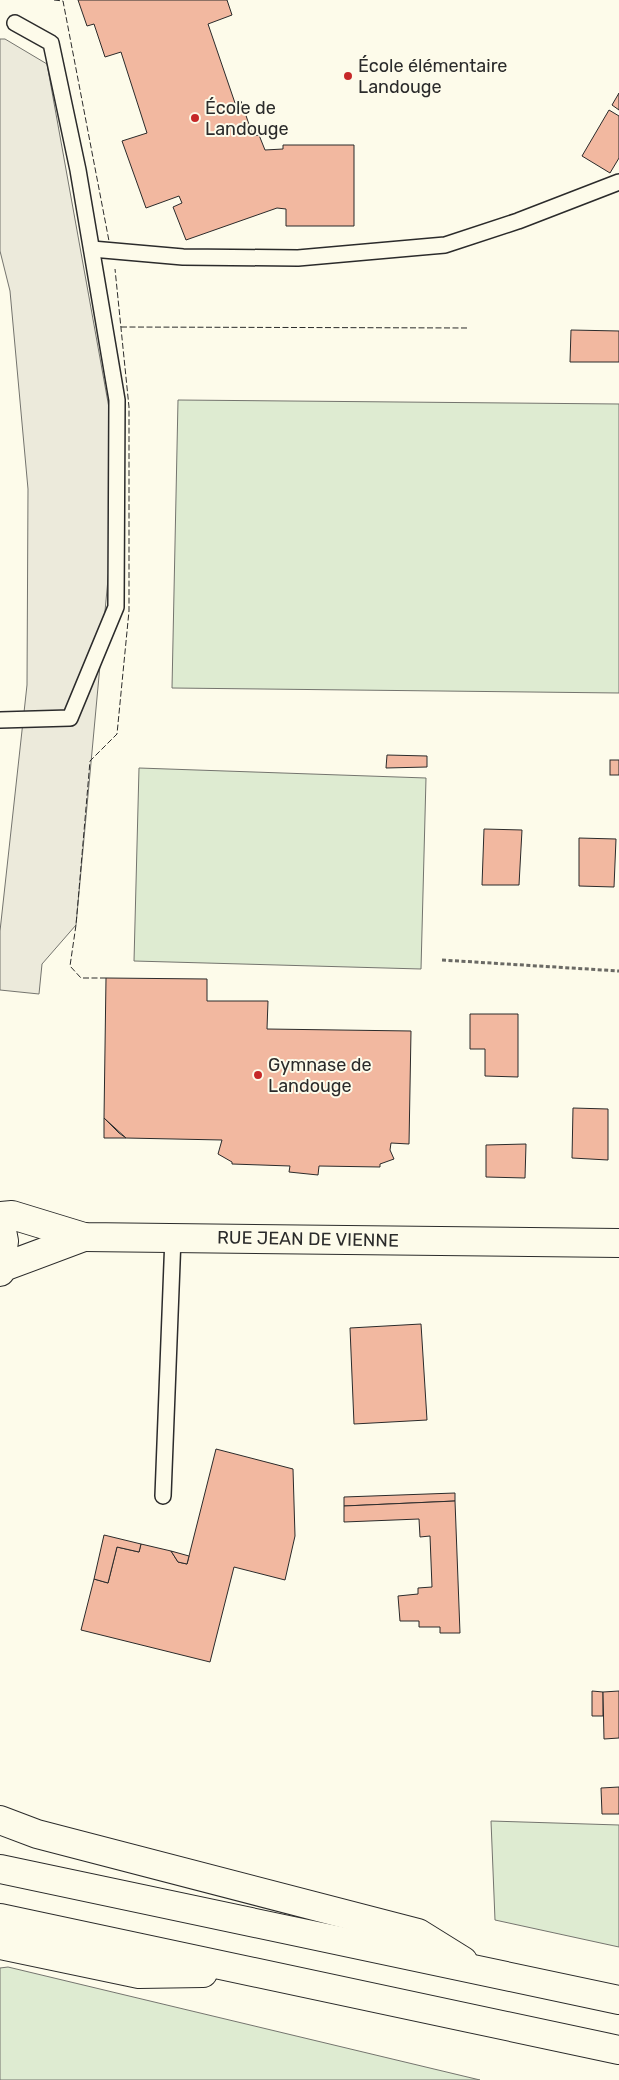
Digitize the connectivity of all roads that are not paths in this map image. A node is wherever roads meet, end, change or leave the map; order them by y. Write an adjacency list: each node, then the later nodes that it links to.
1 (15, 23): 3 (lane)
2 (619, 182): 3 (lane)
3 (92, 249): 4 (lane)
4 (0, 720)
5 (0, 1216): 7 (main road, RUE JEAN DE VIENNE)
6 (0, 1220): 10 (main road)
7 (84, 1237): 8 (main road, RUE JEAN DE VIENNE); 10 (main road)
8 (173, 1237): 9 (main road, RUE JEAN DE VIENNE); 11 (lane)
9 (619, 1243)
10 (1, 1270)
11 (163, 1496)
12 (0, 1820): 16 (main road)
13 (0, 1869): 16 (main road)
14 (0, 1918): 17 (main road)
15 (0, 1945): 17 (main road)
16 (478, 1970): 18 (main road)
17 (254, 1973): 19 (main road)
18 (619, 2000)
19 (619, 2050)

